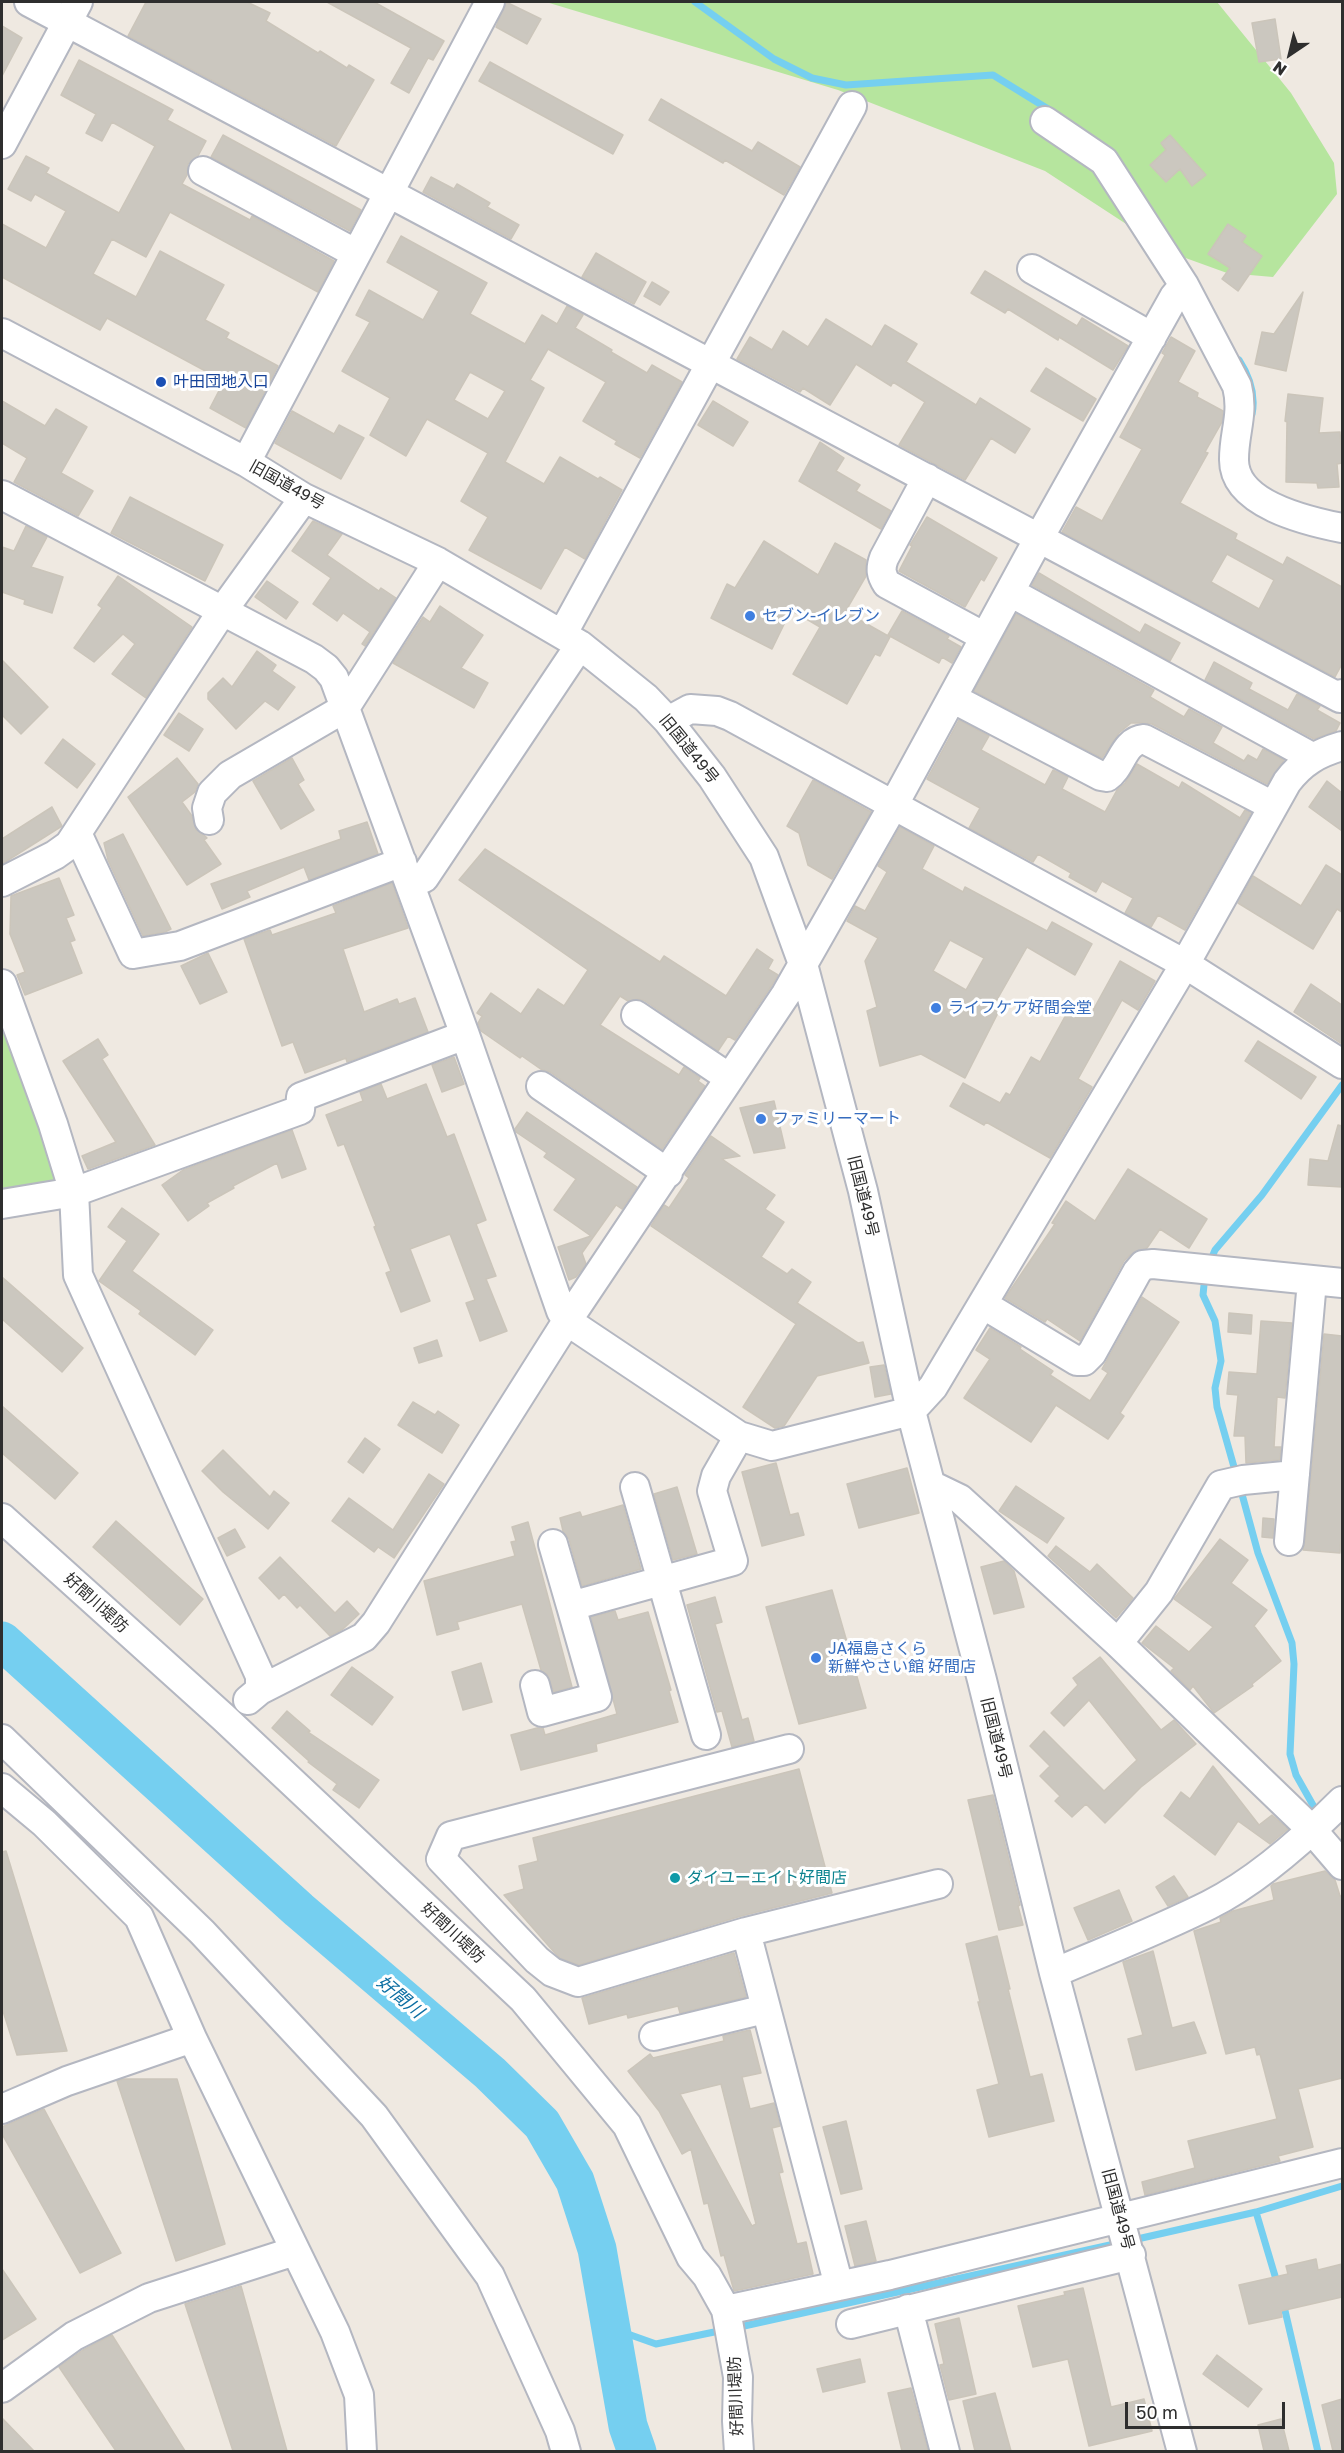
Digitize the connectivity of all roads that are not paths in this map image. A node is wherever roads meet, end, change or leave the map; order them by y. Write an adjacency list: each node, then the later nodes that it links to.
1 (29, 2): 3 (street)
2 (490, 2): 8 (street)
3 (73, 12): 6 (street); 8 (street)
4 (852, 106): 14 (street)
5 (1045, 121): 11 (street)
6 (2, 144)
7 (203, 171): 9 (street)
8 (388, 192): 9 (street); 14 (street)
9 (355, 253): 15 (street)
10 (1032, 270): 13 (street)
11 (1184, 285): 13 (street); 19 (street)
12 (2, 333): 15 (street, 旧国道49号)
13 (1152, 337): 20 (street)
14 (711, 365): 16 (street); 25 (street)
15 (246, 462): 18 (street, 旧国道49号)
16 (927, 478): 20 (street); 24 (street)
17 (2, 495): 23 (street)
18 (304, 498): 21 (street, 旧国道49号); 23 (street)
19 (1342, 528)
20 (1038, 538): 22 (street); 26 (street)
21 (438, 562): 25 (street, 旧国道49号); 28 (street)
22 (1010, 592): 24 (street); 31 (street)
23 (223, 610): 28 (street); 35 (street)
24 (985, 637): 27 (street)
25 (571, 639): 29 (street, 旧国道49号); 36 (street)
26 (1342, 694)
27 (952, 698): 32 (street); 33 (street)
28 (345, 708): 34 (street); 36 (street)
29 (668, 722): 32 (street); 38 (street, 旧国道49号)
30 (1342, 746): 31 (street)
31 (1312, 757): 33 (street)
32 (893, 806): 38 (street); 39 (street)
33 (1273, 806): 39 (street)
34 (209, 820)
35 (77, 833): 36 (street); 37 (street)
36 (406, 873): 42 (street)
37 (2, 882)
38 (803, 964): 44 (street); 53 (street, 旧国道49号)
39 (1185, 964): 43 (street); 51 (street)
40 (2, 984): 47 (street)
41 (636, 1015): 44 (street)
42 (465, 1035): 47 (street); 52 (street)
43 (1342, 1064)
44 (728, 1077): 46 (street)
45 (541, 1086): 46 (street)
46 (668, 1173): 52 (street)
47 (74, 1192): 48 (street); 52 (street)
48 (2, 1204)
49 (1312, 1281): 50 (street); 51 (street); 55 (street)
50 (1342, 1283)
51 (984, 1305): 53 (street)
52 (567, 1321): 54 (street)
53 (912, 1411): 54 (street); 56 (street, 旧国道49号)
54 (739, 1436): 61 (street)
55 (1295, 1475): 59 (street); 63 (street)
56 (931, 1485): 63 (street); 73 (street, 旧国道49号)
57 (635, 1487): 61 (street)
58 (2, 1518): 83 (street, 好間川堤防)
59 (1289, 1541)
60 (554, 1544): 62 (street)
61 (662, 1581): 62 (street); 65 (street)
62 (571, 1606): 64 (street)
63 (1118, 1643): 69 (street)
64 (535, 1685)
65 (706, 1735)
66 (2, 1739): 87 (street)
67 (789, 1749): 72 (street)
68 (2, 1788): 76 (street)
69 (1324, 1818): 70 (street); 73 (street)
70 (1342, 1865)
71 (938, 1884): 72 (street)
72 (746, 1932): 74 (street)
73 (1054, 1973): 79 (street, 旧国道49号)
74 (765, 2009): 75 (street); 81 (street)
75 (654, 2036)
76 (192, 2038): 77 (street); 80 (street)
77 (2, 2109)
78 (1342, 2163): 79 (street)
79 (1126, 2237): 81 (street); 82 (street); 90 (street, 旧国道49号)
80 (295, 2252): 85 (street); 86 (street)
81 (838, 2286): 83 (street)
82 (908, 2310): 84 (street); 89 (street)
83 (726, 2312): 88 (street, 好間川堤防)
84 (850, 2324)
85 (2, 2388)
86 (362, 2451)
87 (566, 2451)
88 (739, 2451)
89 (945, 2451)
90 (1182, 2451)

